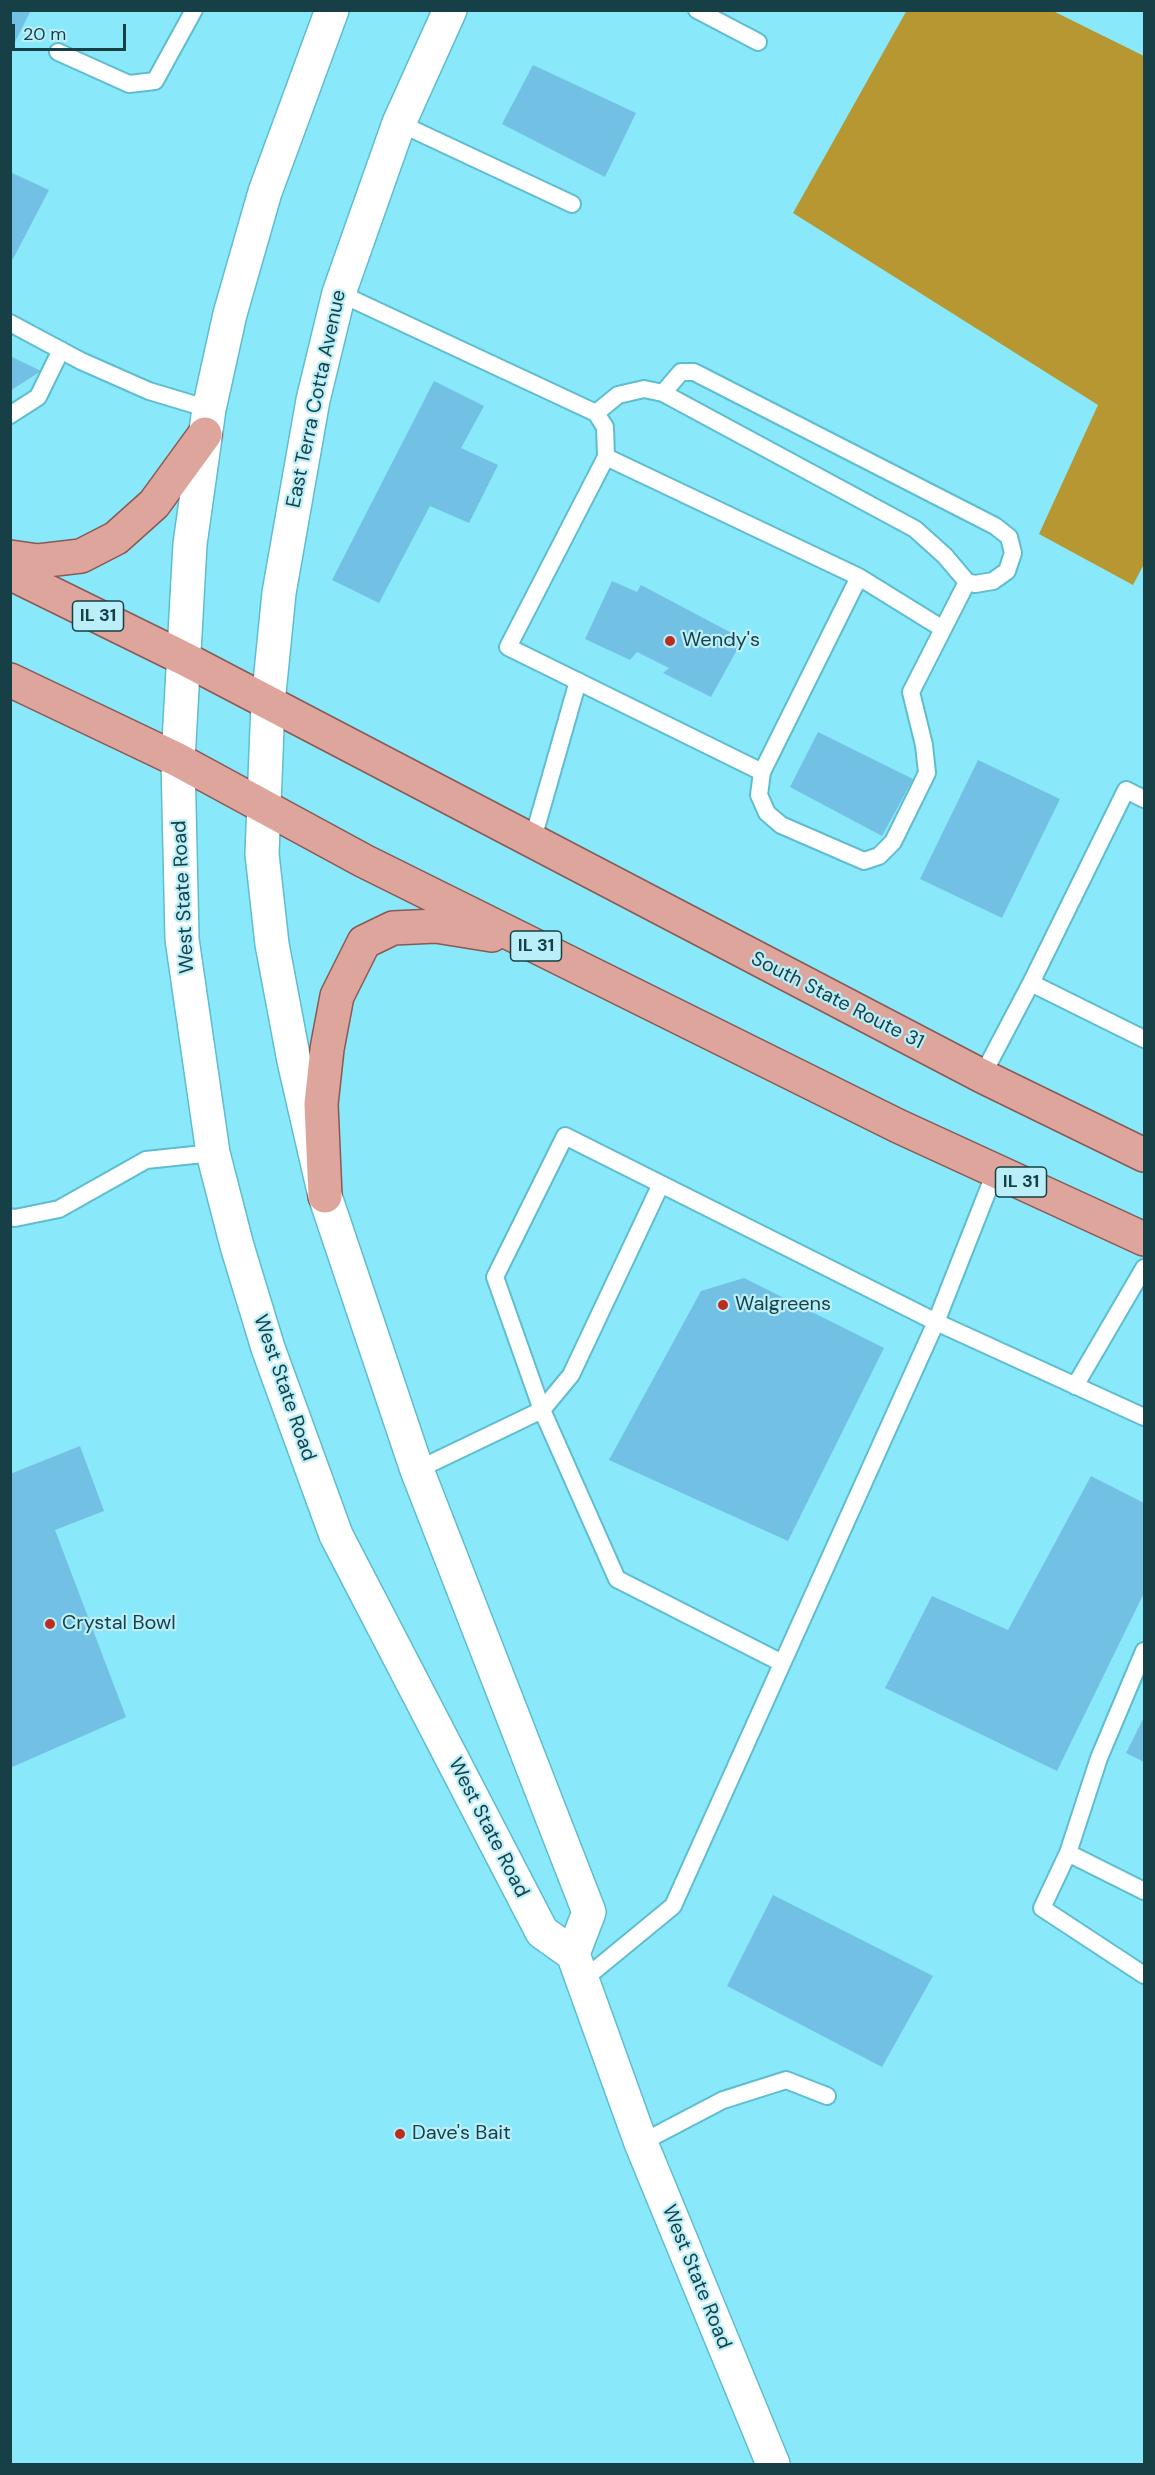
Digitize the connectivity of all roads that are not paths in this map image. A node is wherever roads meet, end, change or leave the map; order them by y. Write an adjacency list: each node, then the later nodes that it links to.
1 (194, 10): 6 (lane)
2 (332, 10): 15 (main road)
3 (450, 10): 7 (main road, East Terra Cotta Avenue)
4 (697, 10): 5 (lane)
5 (758, 42)
6 (58, 52)
7 (399, 123): 8 (lane); 9 (main road, East Terra Cotta Avenue)
8 (572, 204)
9 (339, 293): 13 (lane); 25 (main road, East Terra Cotta Avenue)
10 (10, 323): 11 (lane)
11 (61, 350): 14 (lane); 15 (lane)
12 (663, 393): 13 (lane); 20 (lane); 20 (lane)
13 (596, 413): 16 (lane)
14 (10, 415)
15 (207, 421): 17 (main road); 22 (main road)
16 (606, 457): 19 (lane); 24 (lane)
17 (10, 557)
18 (10, 573): 22 (main road, IL 31)
19 (859, 577): 21 (lane); 27 (lane)
20 (967, 582): 21 (lane)
21 (943, 629): 27 (lane)
22 (185, 659): 25 (main road, IL 31); 26 (main road)
23 (10, 680): 26 (main road, IL 31)
24 (578, 681): 27 (lane); 30 (lane)
25 (268, 703): 29 (main road, East Terra Cotta Avenue); 30 (main road, IL 31)
26 (178, 760): 29 (main road, IL 31); 35 (main road, West State Road)
27 (762, 772)
28 (1144, 799): 32 (lane)
29 (262, 807): 31 (main road, IL 31); 39 (main road)
30 (532, 842): 34 (main road, South State Route 31 / IL 31)
31 (544, 950): 37 (main road, IL 31); 39 (main road)
32 (1031, 983): 33 (lane); 34 (lane)
33 (1144, 1039)
34 (982, 1076): 36 (main road, South State Route 31 / IL 31)
35 (213, 1154): 40 (lane); 52 (main road, West State Road)
36 (1144, 1155)
37 (996, 1170): 41 (main road, IL 31); 43 (lane)
38 (661, 1184): 43 (lane); 45 (lane); 45 (lane)
39 (325, 1196): 47 (main road)
40 (10, 1217)
41 (1144, 1239)
42 (1144, 1268): 44 (lane)
43 (936, 1322): 44 (lane); 49 (lane)
44 (1075, 1386): 46 (lane)
45 (542, 1410): 47 (lane); 49 (lane)
46 (1144, 1417)
47 (417, 1470): 52 (main road)
48 (1144, 1651): 50 (lane)
49 (782, 1663): 52 (lane)
50 (1068, 1853): 51 (lane); 53 (lane)
51 (1144, 1891)
52 (578, 1967): 55 (main road, West State Road)
53 (1144, 1975)
54 (827, 2096): 55 (lane)
55 (640, 2143): 56 (main road, West State Road)
56 (773, 2464)

